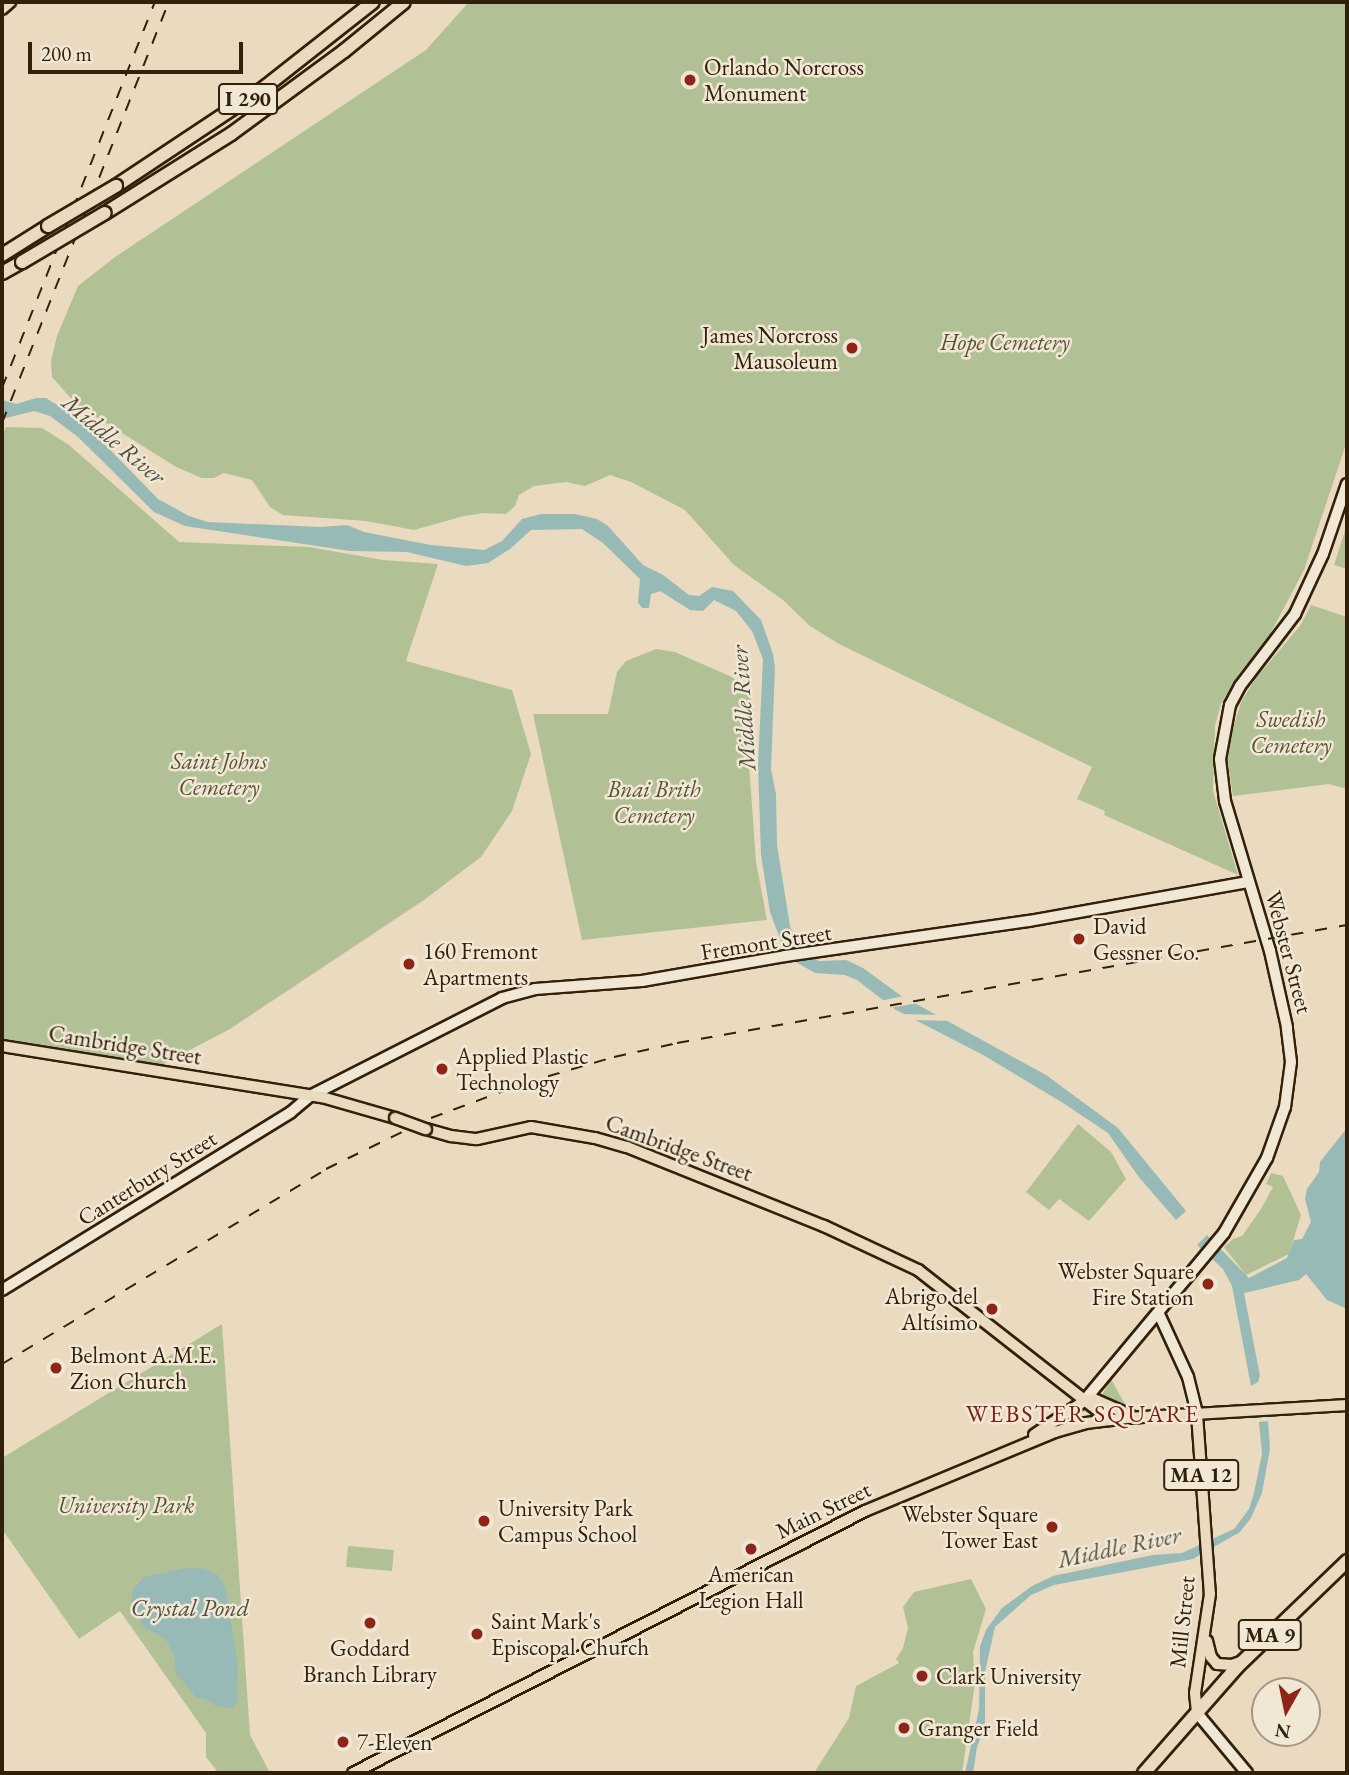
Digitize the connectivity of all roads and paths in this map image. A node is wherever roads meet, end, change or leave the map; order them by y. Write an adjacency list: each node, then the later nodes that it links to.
1 (10, 2): 5 (main road)
2 (373, 2): 7 (highway, I 290, bridge)
3 (404, 2): 6 (highway, I 290)
4 (414, 2): 6 (highway)
5 (2, 9)
6 (344, 51): 8 (highway, I 290, bridge)
7 (2, 255)
8 (2, 273)
9 (1347, 484): 10 (street, Webster Street)
10 (1249, 882): 12 (street, Fremont Street); 14 (street, Webster Street)
11 (2, 1046): 12 (main road, Cambridge Street)
12 (310, 1096): 13 (street, Canterbury Street); 15 (main road, Cambridge Street, bridge)
13 (2, 1290)
14 (1159, 1314): 15 (street, Webster Street); 17 (street, MA 12)
15 (1084, 1401): 18 (main road, Cambridge Street); 19 (main road, Cambridge Street); 20 (main road, Webster Street); 21 (main road, Webster Street)
16 (1347, 1405): 17 (main road, Main Street)
17 (1197, 1414): 18 (main road, Main Street); 23 (main road, Mill Street / MA 12)
18 (1140, 1417): 19 (main road, Main Street)
19 (1110, 1420): 20 (main road, Main Street)
20 (1071, 1427): 21 (main road, Main Street)
21 (1016, 1447): 26 (main road, Main Street)
22 (1347, 1561): 24 (highway, MA 9)
23 (1206, 1634): 24 (main road); 25 (main road, Mill Street / MA 12)
24 (1243, 1661): 25 (highway, MA 9)
25 (1197, 1713): 27 (highway, MA 9); 28 (street)
26 (353, 1773)
27 (1144, 1773)
28 (1247, 1773)

